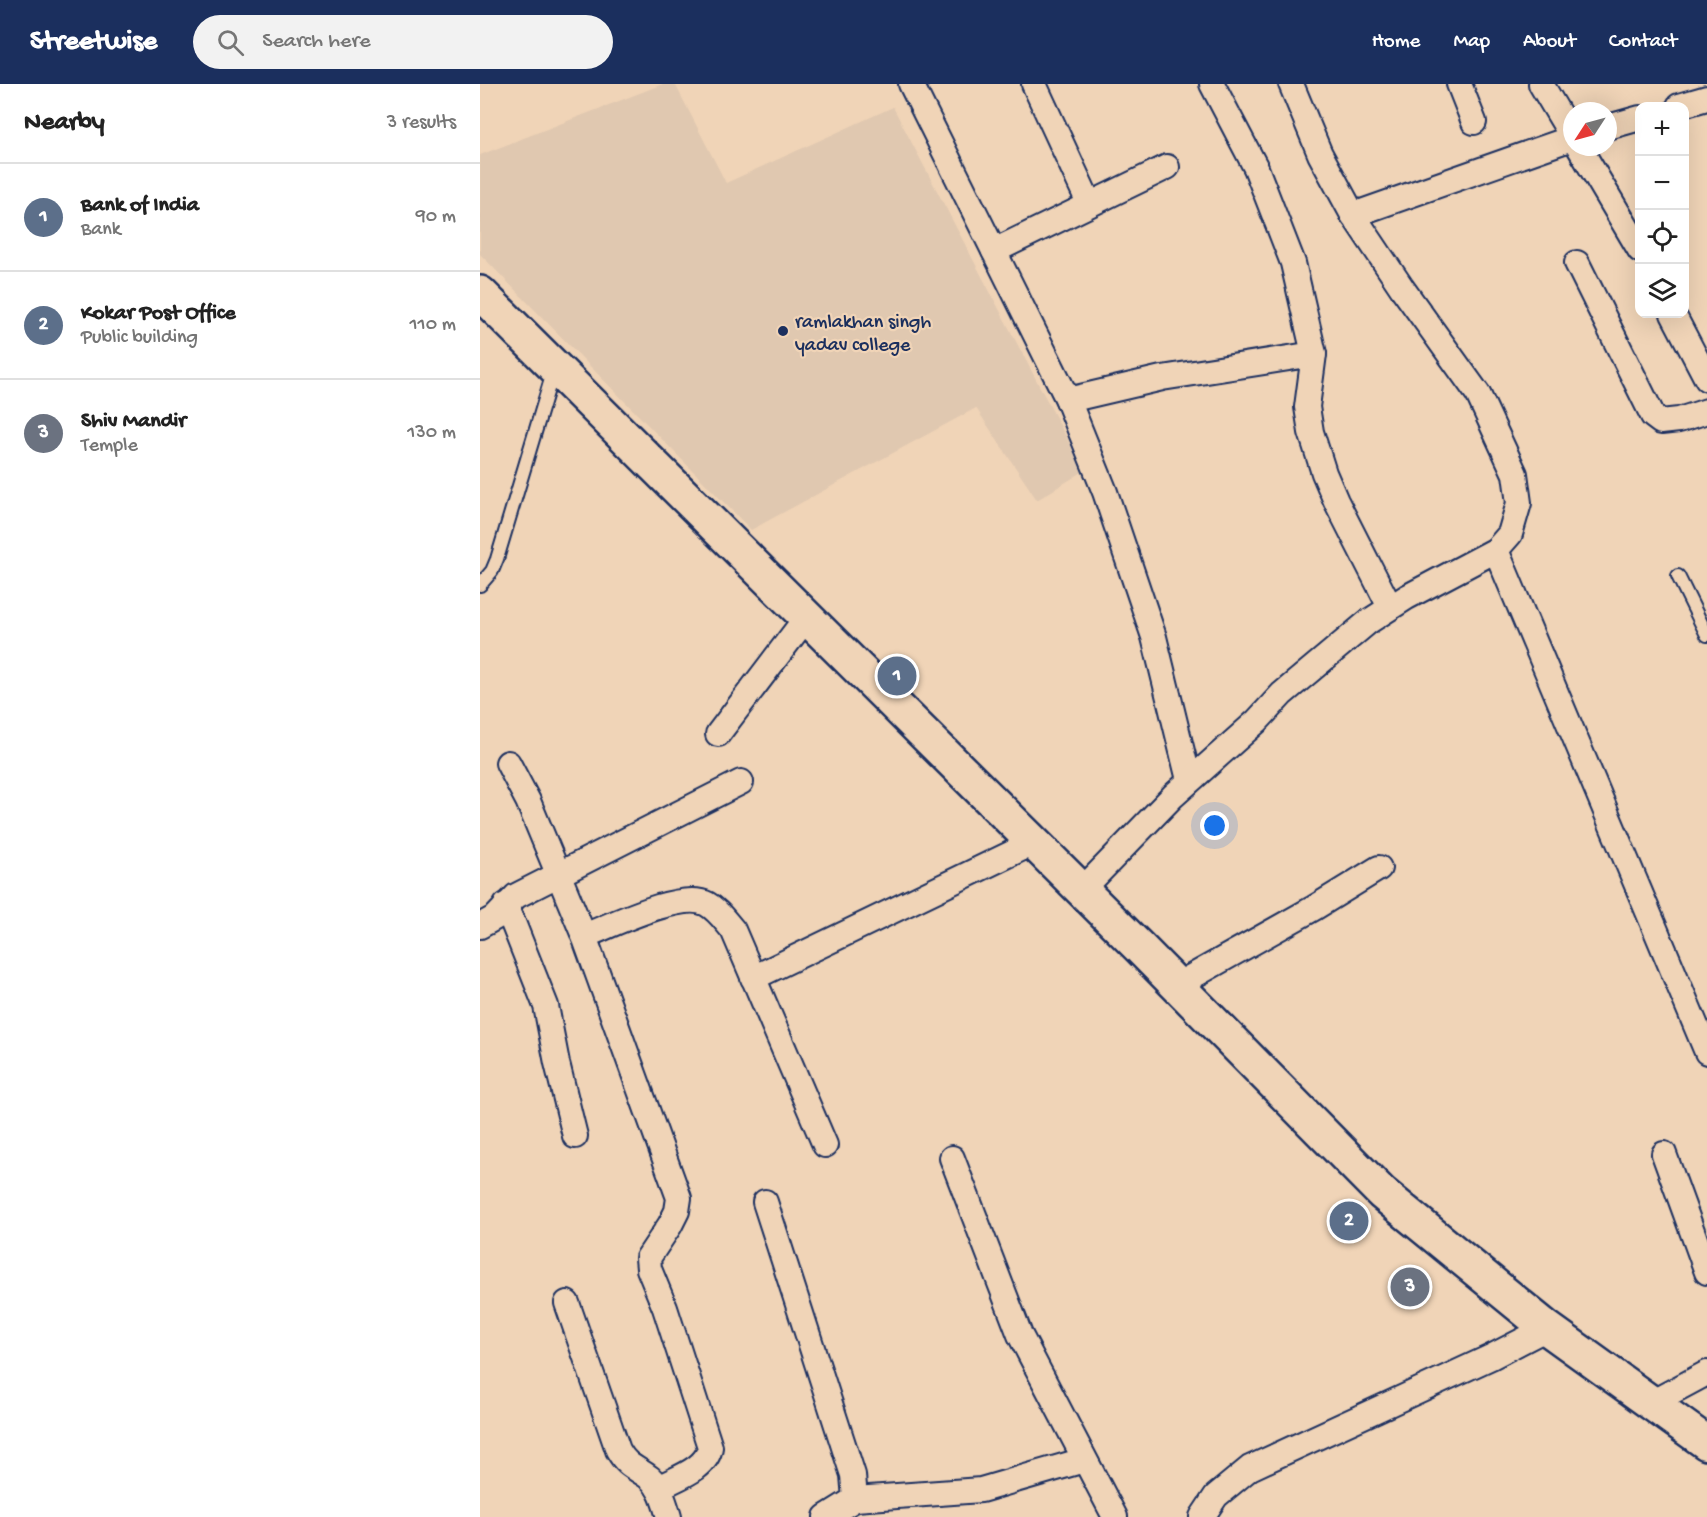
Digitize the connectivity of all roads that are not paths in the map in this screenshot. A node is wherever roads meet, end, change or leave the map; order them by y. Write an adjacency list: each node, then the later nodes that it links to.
1 (911, 84): 19 (street)
2 (1034, 84): 16 (street)
3 (1212, 84): 23 (street)
4 (1291, 84): 17 (street)
5 (1459, 84): 10 (street)
6 (1541, 84): 11 (street)
7 (1707, 98): 8 (street)
8 (1689, 103)
9 (1635, 119): 12 (street)
10 (1474, 122)
11 (1563, 122)
12 (1617, 124)
13 (1563, 140): 17 (street)
14 (1584, 156): 18 (street)
15 (1167, 167): 16 (street)
16 (1089, 203): 19 (street)
17 (1353, 215): 28 (street)
18 (1635, 242)
19 (993, 251): 26 (street)
20 (1577, 263): 27 (street)
21 (480, 293): 24 (main road)
22 (1675, 318): 25 (street)
23 (1314, 354): 26 (street); 31 (street)
24 (555, 367): 30 (lane); 32 (main road)
25 (1707, 379)
26 (1068, 400): 36 (street)
27 (1707, 411)
28 (1496, 550): 31 (street); 47 (street)
29 (1678, 576): 33 (lane)
30 (480, 585)
31 (1390, 608): 36 (street)
32 (806, 618): 34 (street); 38 (main road)
33 (1707, 635)
34 (718, 734)
35 (508, 763): 40 (street)
36 (1189, 780): 41 (street)
37 (741, 782): 40 (street)
38 (1033, 843): 41 (main road); 45 (street)
39 (1379, 868): 46 (street)
40 (558, 874): 42 (street); 44 (street)
41 (1082, 891): 46 (main road)
42 (506, 905): 43 (street); 48 (street)
43 (481, 923)
44 (584, 936): 45 (street); 60 (street)
45 (753, 978): 49 (street)
46 (1177, 985): 55 (main road)
47 (1707, 1052)
48 (575, 1136)
49 (825, 1145)
50 (1664, 1154): 53 (street)
51 (952, 1158): 59 (street)
52 (765, 1202): 61 (street)
53 (1707, 1272)
54 (567, 1303): 60 (street)
55 (1548, 1328): 57 (main road); 65 (street)
56 (1707, 1372): 57 (street)
57 (1651, 1403): 58 (main road)
58 (1707, 1443)
59 (1084, 1460): 61 (street); 64 (street)
60 (658, 1488): 62 (street)
61 (855, 1499): 63 (street)
62 (669, 1517)
63 (825, 1517)
64 (1115, 1517)
65 (1202, 1517)

